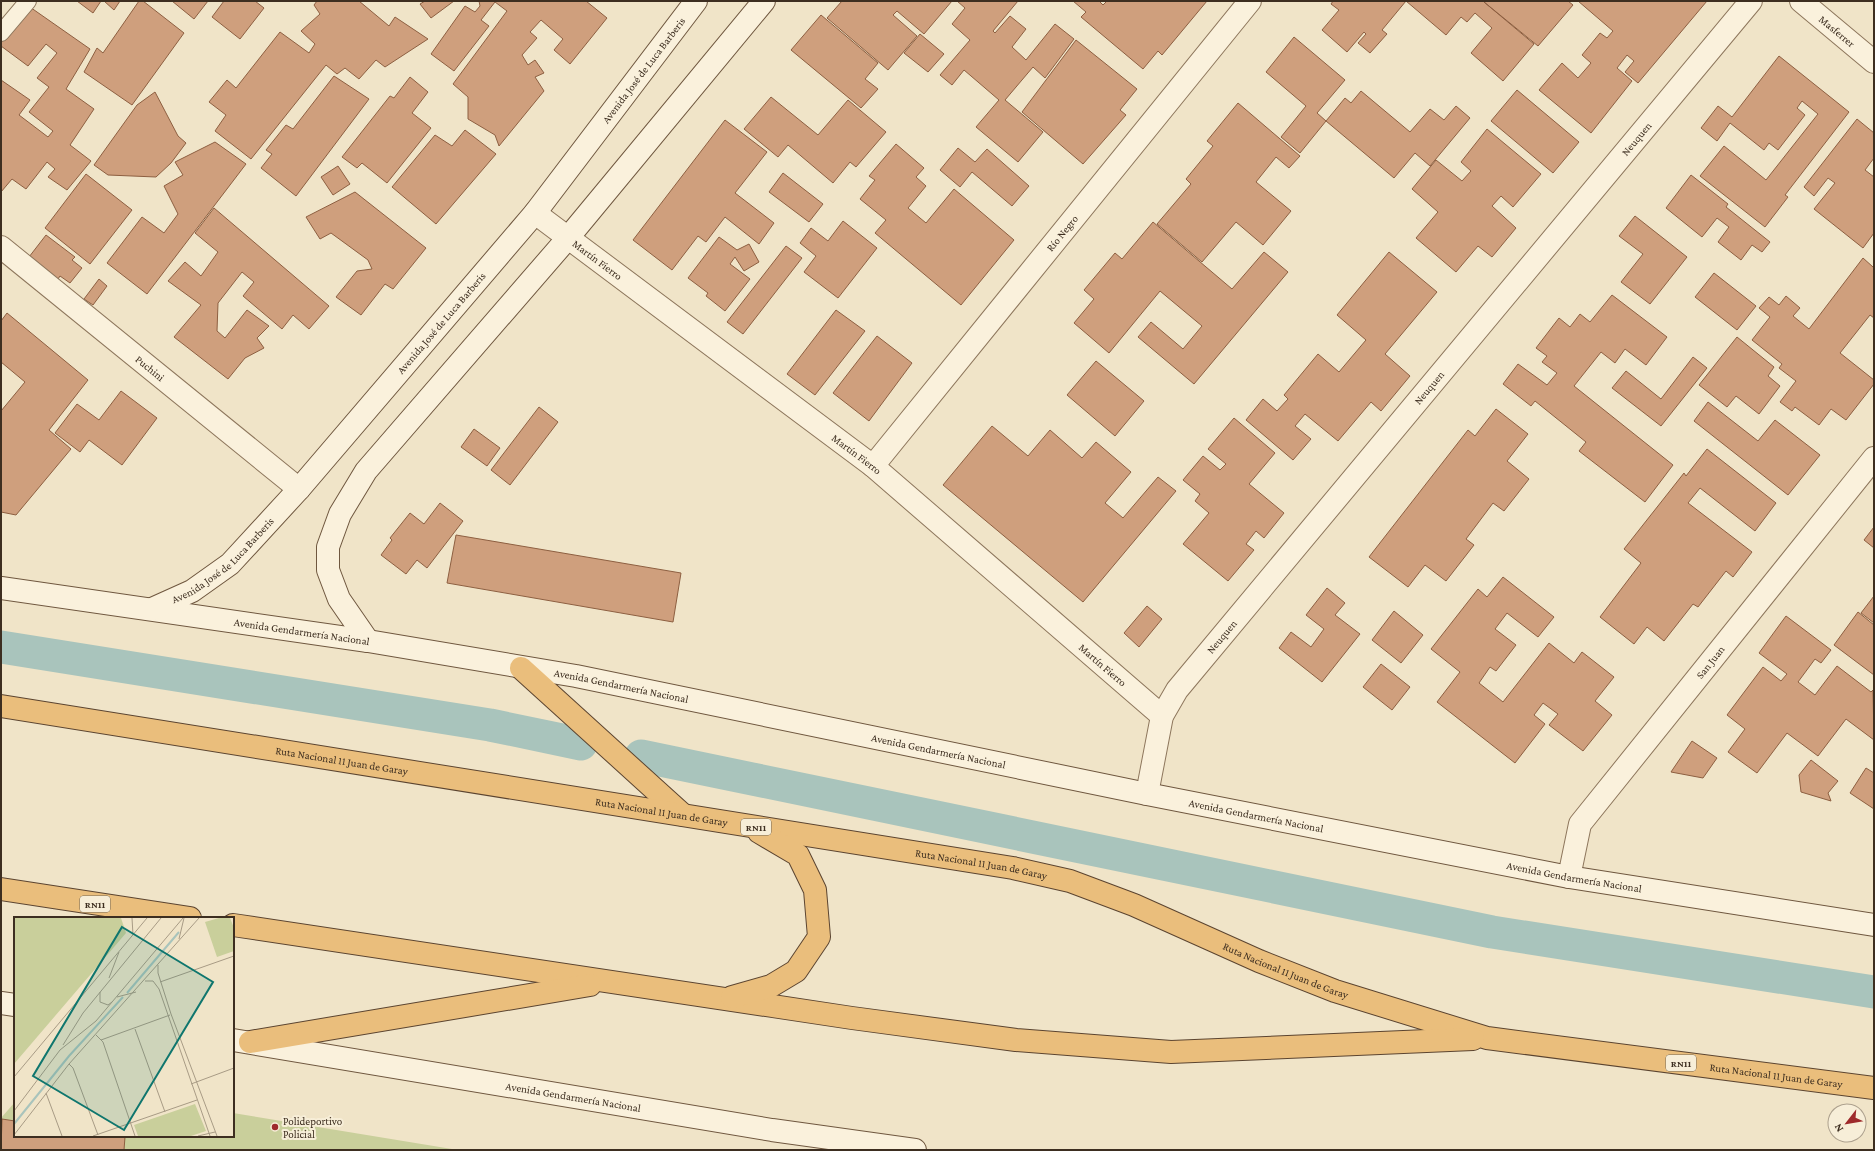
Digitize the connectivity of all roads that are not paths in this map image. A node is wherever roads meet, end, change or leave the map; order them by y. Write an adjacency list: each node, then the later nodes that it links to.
1 (28, 1): 7 (lane)
2 (696, 1): 9 (main road, Avenida José de Luca Barberis)
3 (764, 1): 10 (main road)
4 (1250, 1): 13 (main road, Río Negro)
5 (1751, 1): 20 (main road, Neuquen)
6 (1801, 1): 8 (main road, Masferrer)
7 (1, 33)
8 (1874, 62)
9 (535, 213): 10 (main road, Martín Fierro); 14 (main road, Avenida José de Luca Barberis)
10 (568, 239): 13 (main road, Martín Fierro); 17 (main road)
11 (1, 247): 14 (main road, Puchini)
12 (1874, 458): 24 (main road, San Juan)
13 (873, 466): 20 (main road, Martín Fierro)
14 (299, 489): 16 (main road, Avenida José de Luca Barberis)
15 (1, 588): 16 (main road, Avenida Gendarmería Nacional)
16 (152, 609): 17 (main road, Avenida Gendarmería Nacional)
17 (368, 641): 18 (main road, Avenida Gendarmería Nacional)
18 (521, 668): 21 (main road, Avenida Gendarmería Nacional); 22 (highway)
19 (1, 706): 22 (highway, Ruta Nacional 11 Juan de Garay / RN11)
20 (1162, 716): 21 (main road, Neuquen)
21 (1147, 794): 24 (main road, Avenida Gendarmería Nacional)
22 (683, 815): 23 (highway, Ruta Nacional 11 Juan de Garay / RN11)
23 (748, 826): 30 (highway); 31 (highway, Ruta Nacional 11 Juan de Garay / RN11)
24 (1569, 877): 28 (main road, Avenida Gendarmería Nacional)
25 (1, 889): 26 (highway, RN11)
26 (183, 917)
27 (234, 925): 29 (highway, Ruta Nacional 11 Juan de Garay / RN11)
28 (1874, 925)
29 (610, 982): 30 (highway, Ruta Nacional 11 Juan de Garay / RN11); 32 (highway)
30 (724, 999): 31 (highway, Ruta Nacional 11 Juan de Garay / RN11)
31 (1487, 1038): 33 (highway, Ruta Nacional 11 Juan de Garay / RN11)
32 (241, 1041): 34 (main road, Avenida Gendarmería Nacional)
33 (1874, 1088)
34 (914, 1150)

